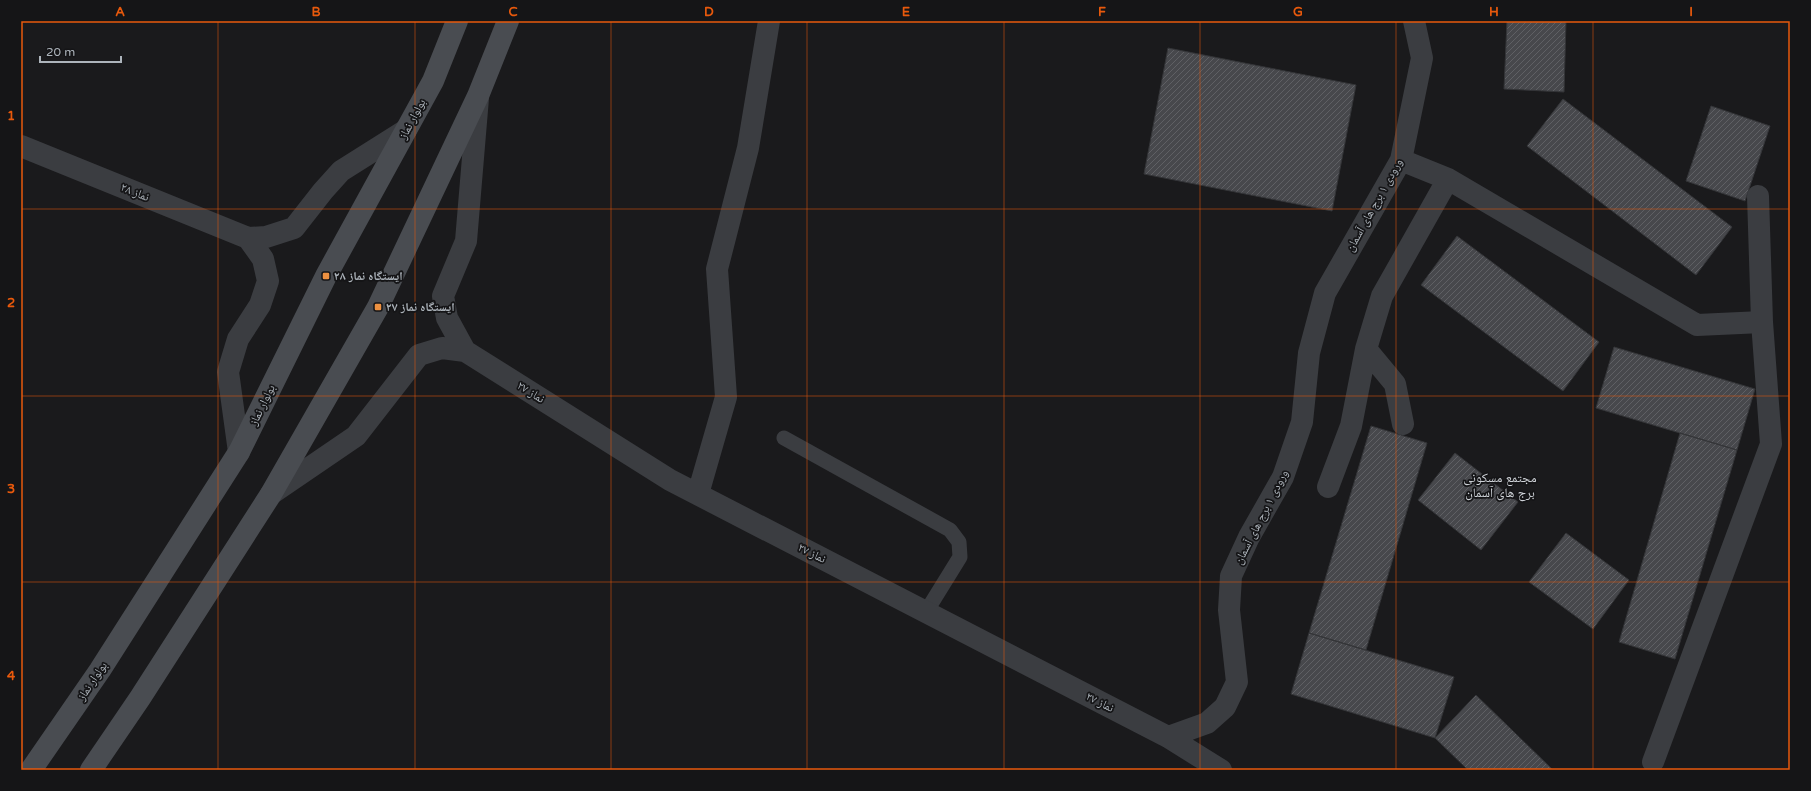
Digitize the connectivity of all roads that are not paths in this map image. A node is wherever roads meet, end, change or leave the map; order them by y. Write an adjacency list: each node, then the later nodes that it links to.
1 (457, 21): 6 (main road, بولوار نماز)
2 (508, 21): 5 (main road)
3 (769, 21): 20 (street)
4 (1414, 21): 8 (street, ورودی ۱ برج های آسمان)
5 (478, 96): 14 (street, نماز ۲۷); 19 (main road)
6 (406, 130): 11 (street); 17 (main road, بولوار نماز)
7 (21, 146): 11 (street, نماز ۲۸)
8 (1401, 160): 9 (street); 22 (street, ورودی ۱ برج های آسمان)
9 (1448, 179): 12 (street); 13 (street)
10 (1758, 196): 12 (street)
11 (248, 238): 17 (street)
12 (1762, 322): 23 (street)
13 (1366, 349): 15 (street); 18 (street)
14 (465, 351): 19 (street, نماز ۲۷); 20 (street, نماز ۲۷)
15 (1403, 424)
16 (784, 438): 21 (lane)
17 (238, 452): 24 (main road, بولوار نماز)
18 (1328, 487)
19 (271, 494): 25 (main road)
20 (698, 494): 21 (street, نماز ۲۷)
21 (926, 612): 22 (street, نماز ۲۷)
22 (1168, 737): 26 (street, نماز ۲۷)
23 (1653, 762)
24 (31, 770)
25 (91, 770)
26 (1221, 770)

